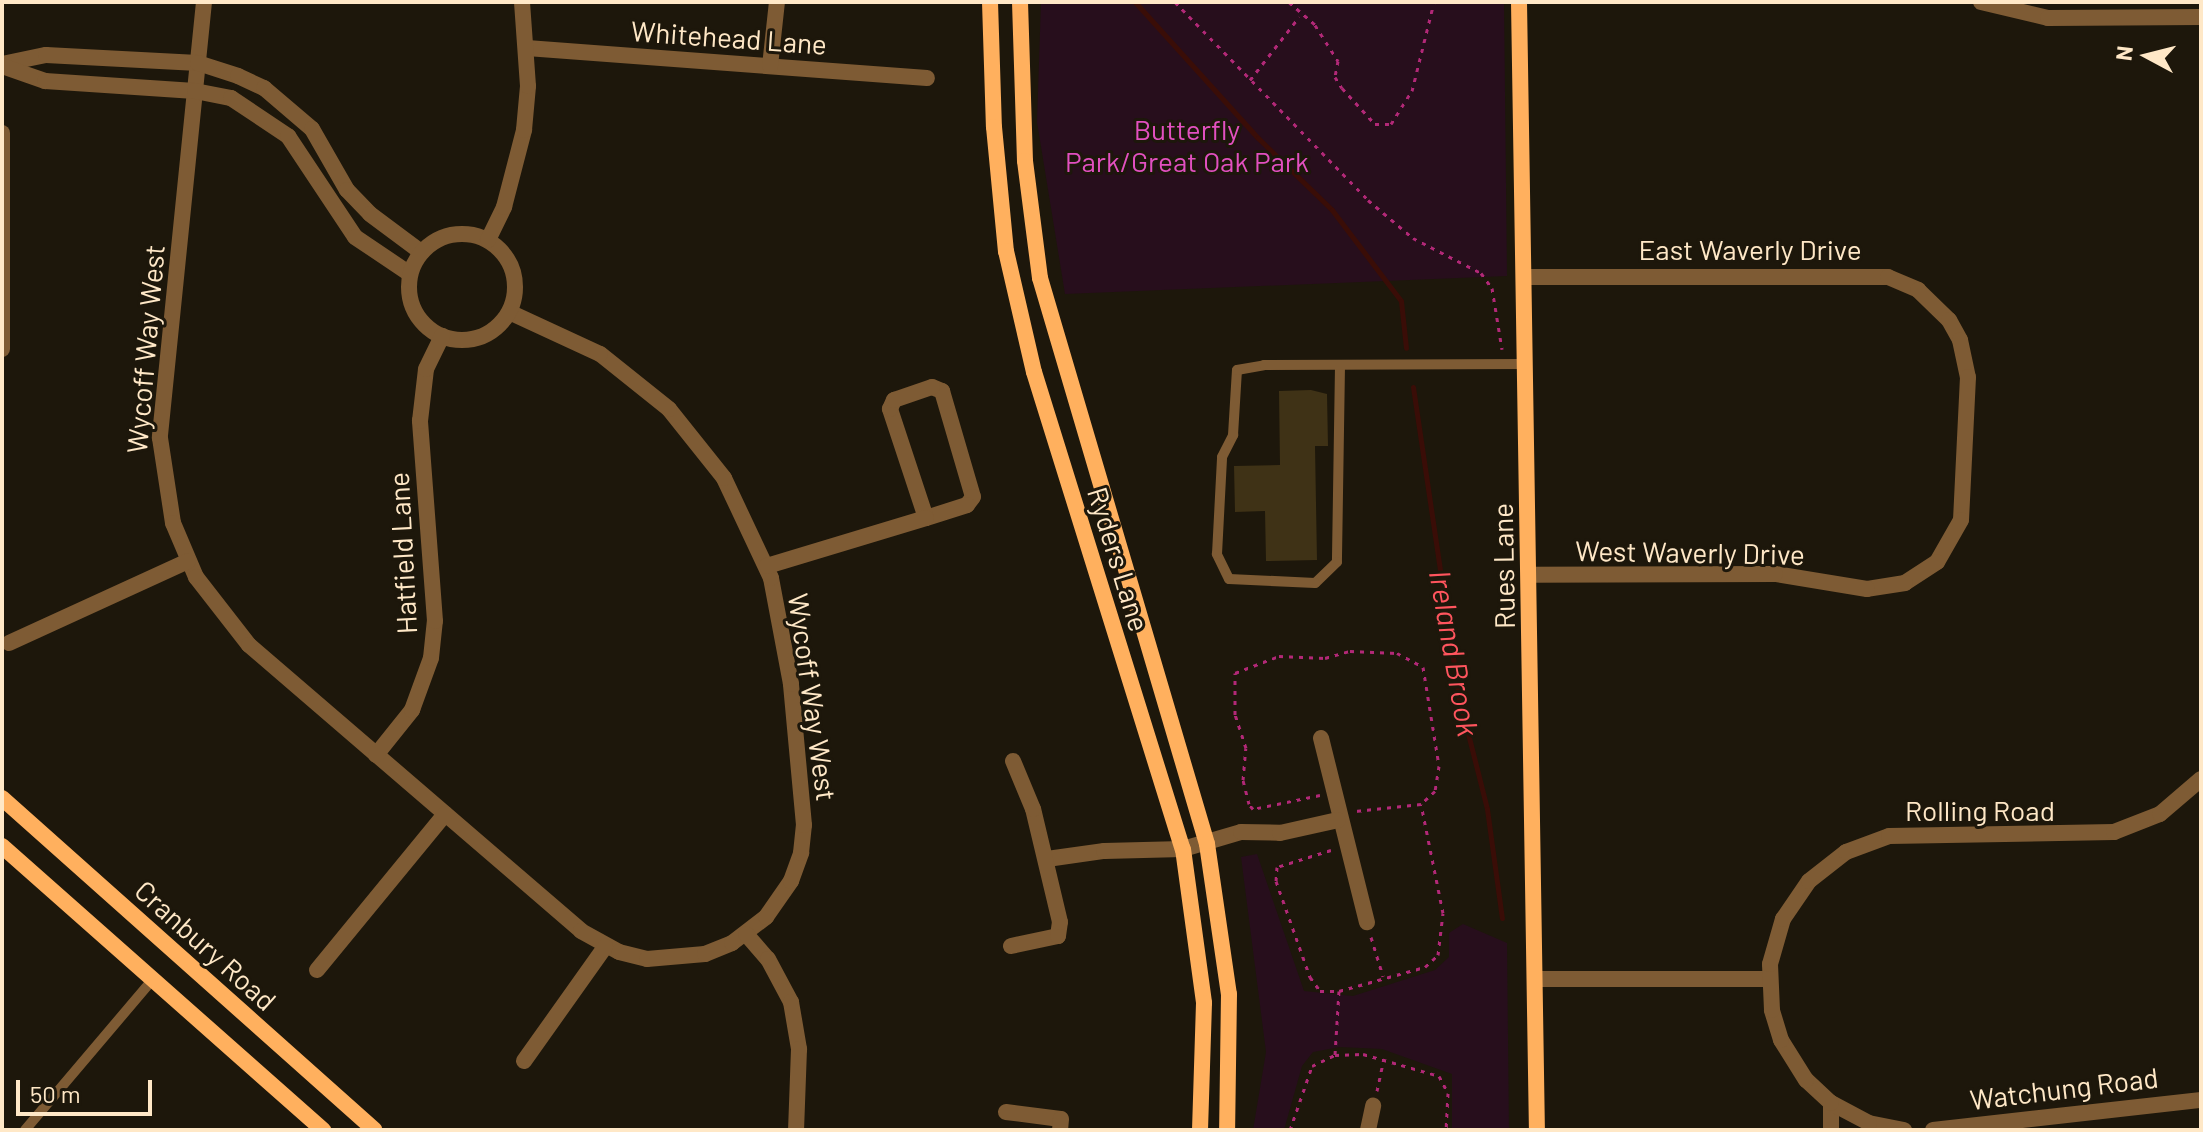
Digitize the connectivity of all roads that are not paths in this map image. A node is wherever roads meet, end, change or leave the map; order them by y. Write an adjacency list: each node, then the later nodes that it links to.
1 (204, 2): 11 (street, Wycoff Way West)
2 (522, 2): 10 (street)
3 (777, 2): 13 (street)
4 (990, 2): 41 (main road, Ryders Lane)
5 (1020, 2): 39 (main road, Ryders Lane)
6 (1519, 2): 20 (main road, Rues Lane)
7 (1981, 2): 8 (street)
8 (2129, 10): 9 (street)
9 (2201, 17)
10 (527, 48): 13 (street, Whitehead Lane); 17 (street)
11 (198, 63): 12 (street); 15 (street, Wycoff Way West); 18 (street)
12 (2, 65): 15 (street)
13 (770, 66): 14 (street, Whitehead Lane)
14 (927, 78)
15 (195, 91): 19 (street); 28 (street, Wycoff Way West)
16 (2, 133): 23 (street)
17 (488, 240): 18 (street); 21 (street)
18 (421, 252): 19 (street)
19 (410, 274): 22 (street)
20 (1524, 277): 24 (main road, Rues Lane); 26 (street, East Waverly Drive)
21 (509, 312): 22 (street); 29 (street)
22 (442, 336): 33 (street, Hatfield Lane)
23 (2, 349)
24 (1525, 364): 25 (lane); 30 (main road, Rues Lane)
25 (1340, 366): 25 (lane)
26 (1968, 377): 30 (street, West Waverly Drive)
27 (926, 518): 27 (street, Wycoff Way West); 29 (street, Wycoff Way West)
28 (188, 561): 31 (street); 33 (street, Wycoff Way West)
29 (767, 566): 44 (street, Wycoff Way West)
30 (1529, 575): 49 (main road, Rues Lane)
31 (9, 643)
32 (1321, 738): 38 (street)
33 (376, 755): 37 (street, Wycoff Way West)
34 (1013, 761): 42 (street)
35 (2201, 779): 50 (street, Rolling Road)
36 (2, 798): 59 (main road, Cranbury Road)
37 (445, 814): 46 (street, Wycoff Way West); 47 (street)
38 (1337, 816): 39 (street); 43 (street)
39 (1207, 844): 41 (street); 62 (main road, Ryders Lane)
40 (2, 846): 48 (main road)
41 (1183, 849): 42 (street); 61 (main road, Ryders Lane)
42 (1047, 859): 45 (street)
43 (1367, 922)
44 (746, 934): 46 (street, Wycoff Way West); 60 (street)
45 (1011, 946)
46 (605, 947): 51 (street)
47 (317, 970)
48 (153, 979): 57 (lane); 58 (main road)
49 (1535, 979): 50 (street); 64 (main road, Rues Lane)
50 (1769, 979): 53 (street)
51 (524, 1061)
52 (2201, 1100): 67 (street, Watchung Road)
53 (1831, 1103): 65 (street); 66 (street)
54 (1373, 1106): 63 (street)
55 (1006, 1112): 56 (street)
56 (1061, 1125)
57 (25, 1130)
58 (323, 1130)
59 (375, 1130)
60 (796, 1130)
61 (1200, 1130)
62 (1227, 1130)
63 (1368, 1130)
64 (1537, 1130)
65 (1831, 1130)
66 (1904, 1130)
67 (1933, 1130)

